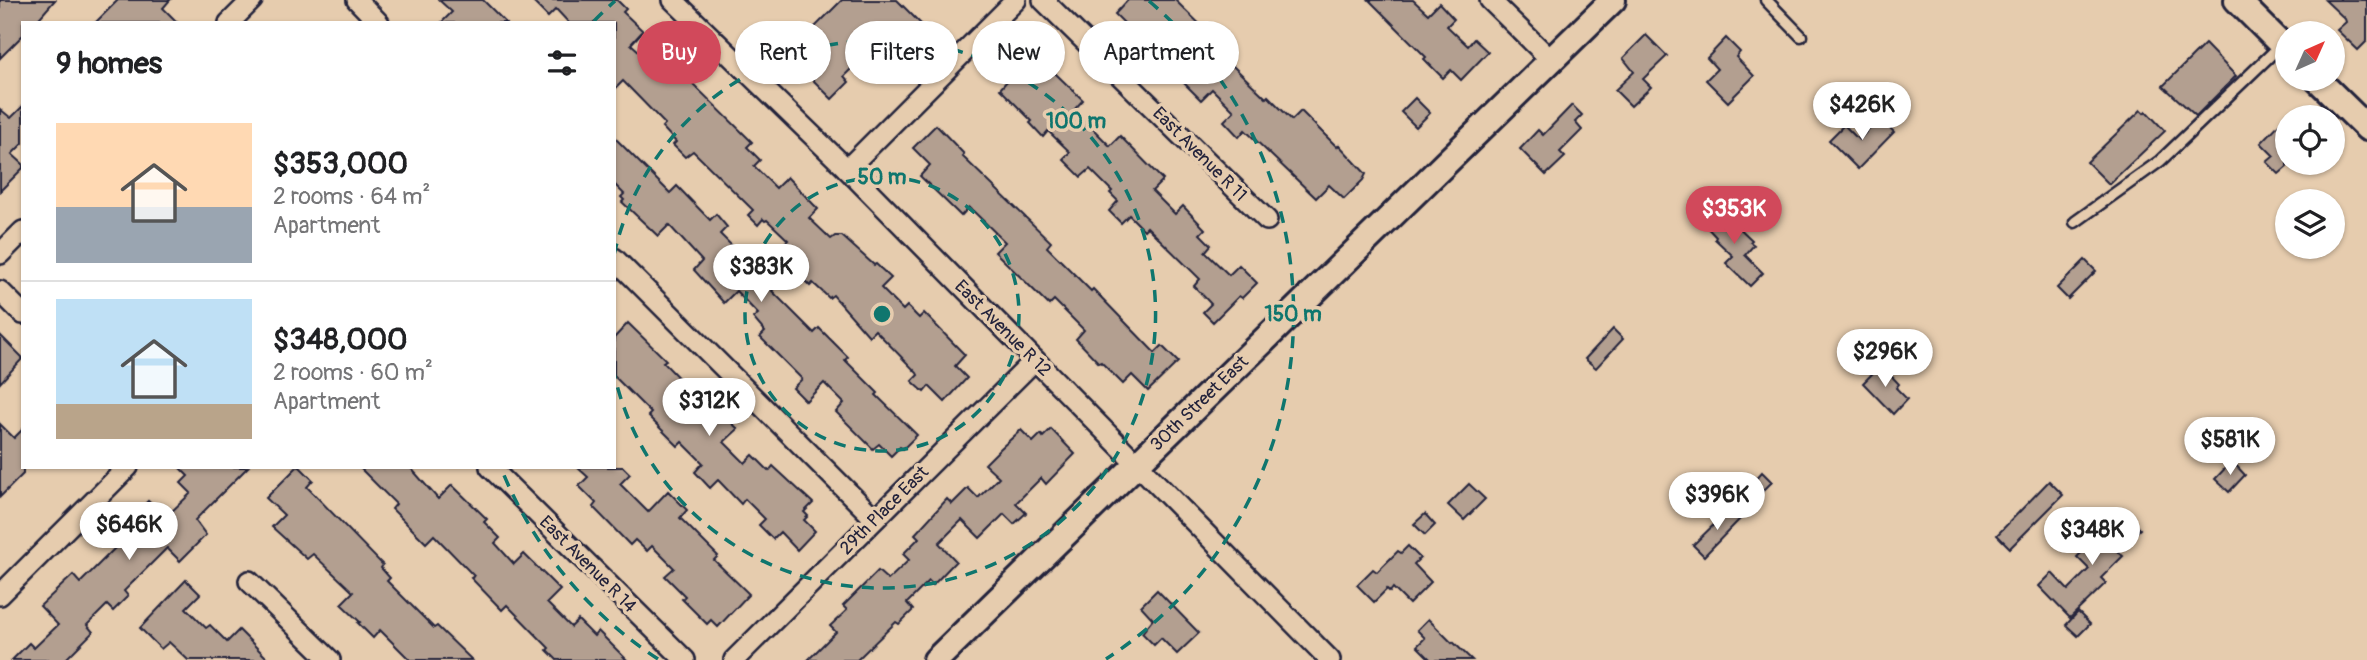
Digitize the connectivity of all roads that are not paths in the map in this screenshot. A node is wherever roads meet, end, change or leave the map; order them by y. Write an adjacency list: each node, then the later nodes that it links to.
1 (251, 0): 10 (street)
2 (356, 0): 11 (street)
3 (673, 0): 18 (street, East Avenue R 12)
4 (1016, 0): 18 (street)
5 (1043, 0): 19 (street, East Avenue R 11)
6 (1490, 0): 15 (street)
7 (1613, 0): 15 (street, 30th Street East)
8 (1766, 0): 12 (lane)
9 (2237, 0): 13 (street)
10 (231, 21)
11 (377, 21)
12 (1801, 36)
13 (2275, 37)
14 (2275, 56): 20 (lane)
15 (1551, 60): 27 (street, 30th Street East)
16 (2329, 91): 17 (street)
17 (2367, 128)
18 (847, 169): 26 (street, East Avenue R 12)
19 (1267, 220)
20 (2075, 222)
21 (21, 233): 22 (street)
22 (0, 254)
23 (616, 260): 30 (street)
24 (0, 291): 25 (street)
25 (21, 312)
26 (1035, 360): 27 (street, East Avenue R 12); 30 (street, 29th Place East)
27 (1136, 464): 36 (street, 30th Street East); 37 (street, East Avenue R 12)
28 (126, 469): 32 (street)
29 (492, 469): 34 (street, East Avenue R 14)
30 (875, 519): 35 (street, 29th Place East)
31 (249, 581): 33 (street)
32 (0, 595)
33 (330, 660)
34 (685, 660)
35 (734, 660)
36 (936, 660)
37 (1329, 660)

